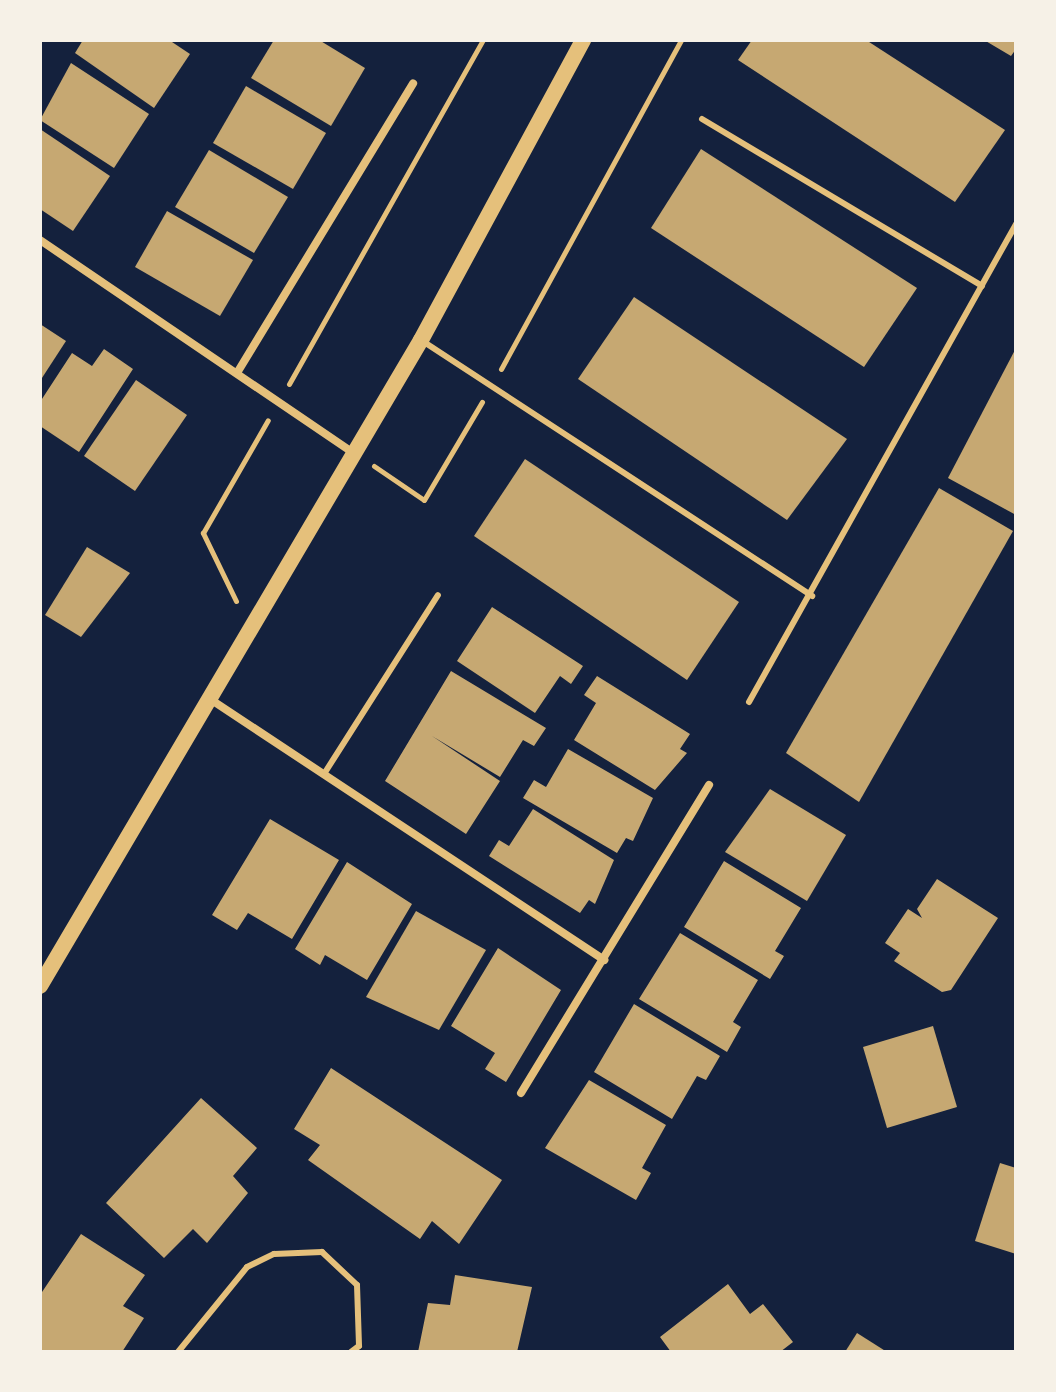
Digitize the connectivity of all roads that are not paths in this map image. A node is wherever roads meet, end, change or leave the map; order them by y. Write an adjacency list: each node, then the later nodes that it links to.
1 (583, 40): 7 (main road)
2 (413, 83): 8 (street)
3 (702, 119): 6 (lane)
4 (1016, 224): 6 (lane)
5 (40, 240): 8 (street)
6 (982, 286): 11 (lane)
7 (421, 340): 9 (main road); 11 (lane)
8 (237, 373): 9 (street)
9 (354, 453): 12 (main road)
10 (438, 595): 14 (lane)
11 (812, 596): 13 (lane)
12 (210, 699): 14 (street); 17 (main road)
13 (749, 702)
14 (324, 774): 16 (street)
15 (709, 785): 16 (street)
16 (604, 960): 18 (street)
17 (40, 986)
18 (521, 1093)
19 (178, 1352): 20 (lane)
20 (351, 1352)

